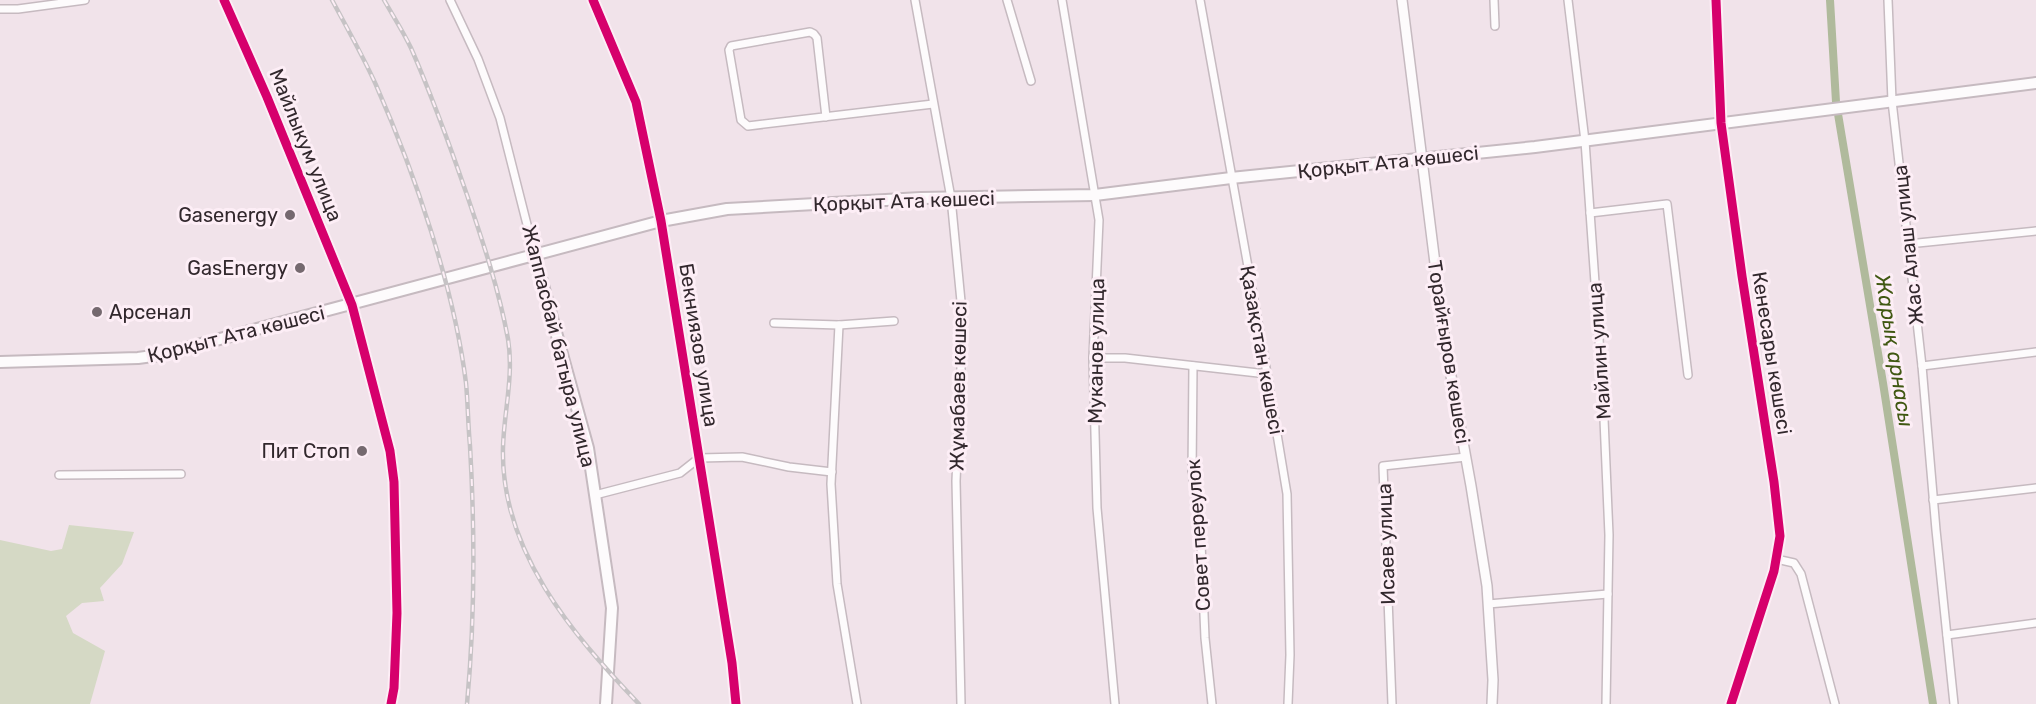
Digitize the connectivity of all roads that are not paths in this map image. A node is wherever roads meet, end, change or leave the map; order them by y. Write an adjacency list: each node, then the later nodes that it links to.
1 (85, 0): 14 (street)
2 (224, 0): 32 (street, Майлыкум улица)
3 (450, 0): 31 (street, Жаппасбай батыра улица)
4 (593, 0): 28 (street, Бекниязов улица)
5 (915, 0): 19 (street, Жұмабаев көшесі)
6 (1007, 0): 16 (street)
7 (1062, 0): 25 (street, Муканов улица)
8 (1200, 0): 24 (street, Қазақстан көшесі)
9 (1402, 0): 23 (street, Торайғыров көшесі)
10 (1494, 0): 15 (street)
11 (1568, 0): 22 (street, Майлин улица)
12 (1716, 0): 21 (street, Кенесары көшесі)
13 (1888, 0): 18 (street, Жас Алаш улица)
14 (0, 9)
15 (1495, 26)
16 (1030, 81)
17 (2036, 83): 18 (main road)
18 (1892, 101): 21 (main road, Қорқыт Ата көшесі); 30 (street, Жас Алаш улица)
19 (933, 104): 20 (street); 26 (street, Жұмабаев көшесі)
20 (826, 117): 20 (street)
21 (1721, 123): 22 (main road, Қорқыт Ата көшесі); 51 (street, Кенесары көшесі)
22 (1585, 141): 23 (main road, Қорқыт Ата көшесі); 27 (street, Майлин улица)
23 (1422, 158): 24 (main road, Қорқыт Ата көшесі); 43 (street, Торайғыров көшесі)
24 (1231, 178): 25 (main road, Қорқыт Ата көшесі); 41 (street, Қазақстан көшесі)
25 (1095, 195): 26 (main road, Қорқыт Ата көшесі); 37 (street, Муканов улица)
26 (951, 198): 28 (main road, Қорқыт Ата көшесі); 60 (street, Жұмабаев көшесі)
27 (1590, 213): 42 (street); 52 (street, Майлин улица)
28 (660, 221): 31 (main road, Қорқыт Ата көшесі); 44 (street, Бекниязов улица)
29 (2036, 231): 30 (street)
30 (1908, 244): 40 (street, Жас Алаш улица)
31 (535, 256): 32 (main road, Қорқыт Ата көшесі); 49 (main road, Жаппасбай батыра улица)
32 (352, 305): 38 (main road, Қорқыт Ата көшесі); 56 (street, Майлыкум улица)
33 (894, 321): 35 (street)
34 (774, 323): 35 (street)
35 (839, 325): 45 (street)
36 (2036, 352): 40 (street)
37 (1093, 358): 39 (street); 61 (street, Муканов улица)
38 (0, 362)
39 (1192, 366): 41 (street); 62 (street, Совет переулок)
40 (1922, 366): 50 (street, Жас Алаш улица)
41 (1267, 374): 63 (street, Қазақстан көшесі)
42 (1688, 375)
43 (1466, 457): 53 (street, Торайғыров көшесі); 64 (street, Исаев улица)
44 (699, 458): 45 (street); 49 (street); 58 (street, Бекниязов улица)
45 (832, 472): 59 (street)
46 (181, 474): 47 (street)
47 (59, 475)
48 (2036, 488): 50 (street)
49 (595, 495): 57 (main road, Жаппасбай батыра улица)
50 (1933, 500): 55 (street, Жас Алаш улица)
51 (1776, 559): 67 (street, Кенесары көшесі); 68 (street)
52 (1608, 594): 53 (street); 66 (street, Майлин улица)
53 (1488, 604): 65 (street, Торайғыров көшесі)
54 (2036, 623): 55 (street)
55 (1947, 635): 69 (street, Жас Алаш улица)
56 (391, 704)
57 (606, 704)
58 (736, 704)
59 (857, 704)
60 (961, 704)
61 (1115, 704)
62 (1212, 704)
63 (1288, 704)
64 (1392, 704)
65 (1492, 704)
66 (1606, 704)
67 (1731, 704)
68 (1835, 704)
69 (1954, 704)

